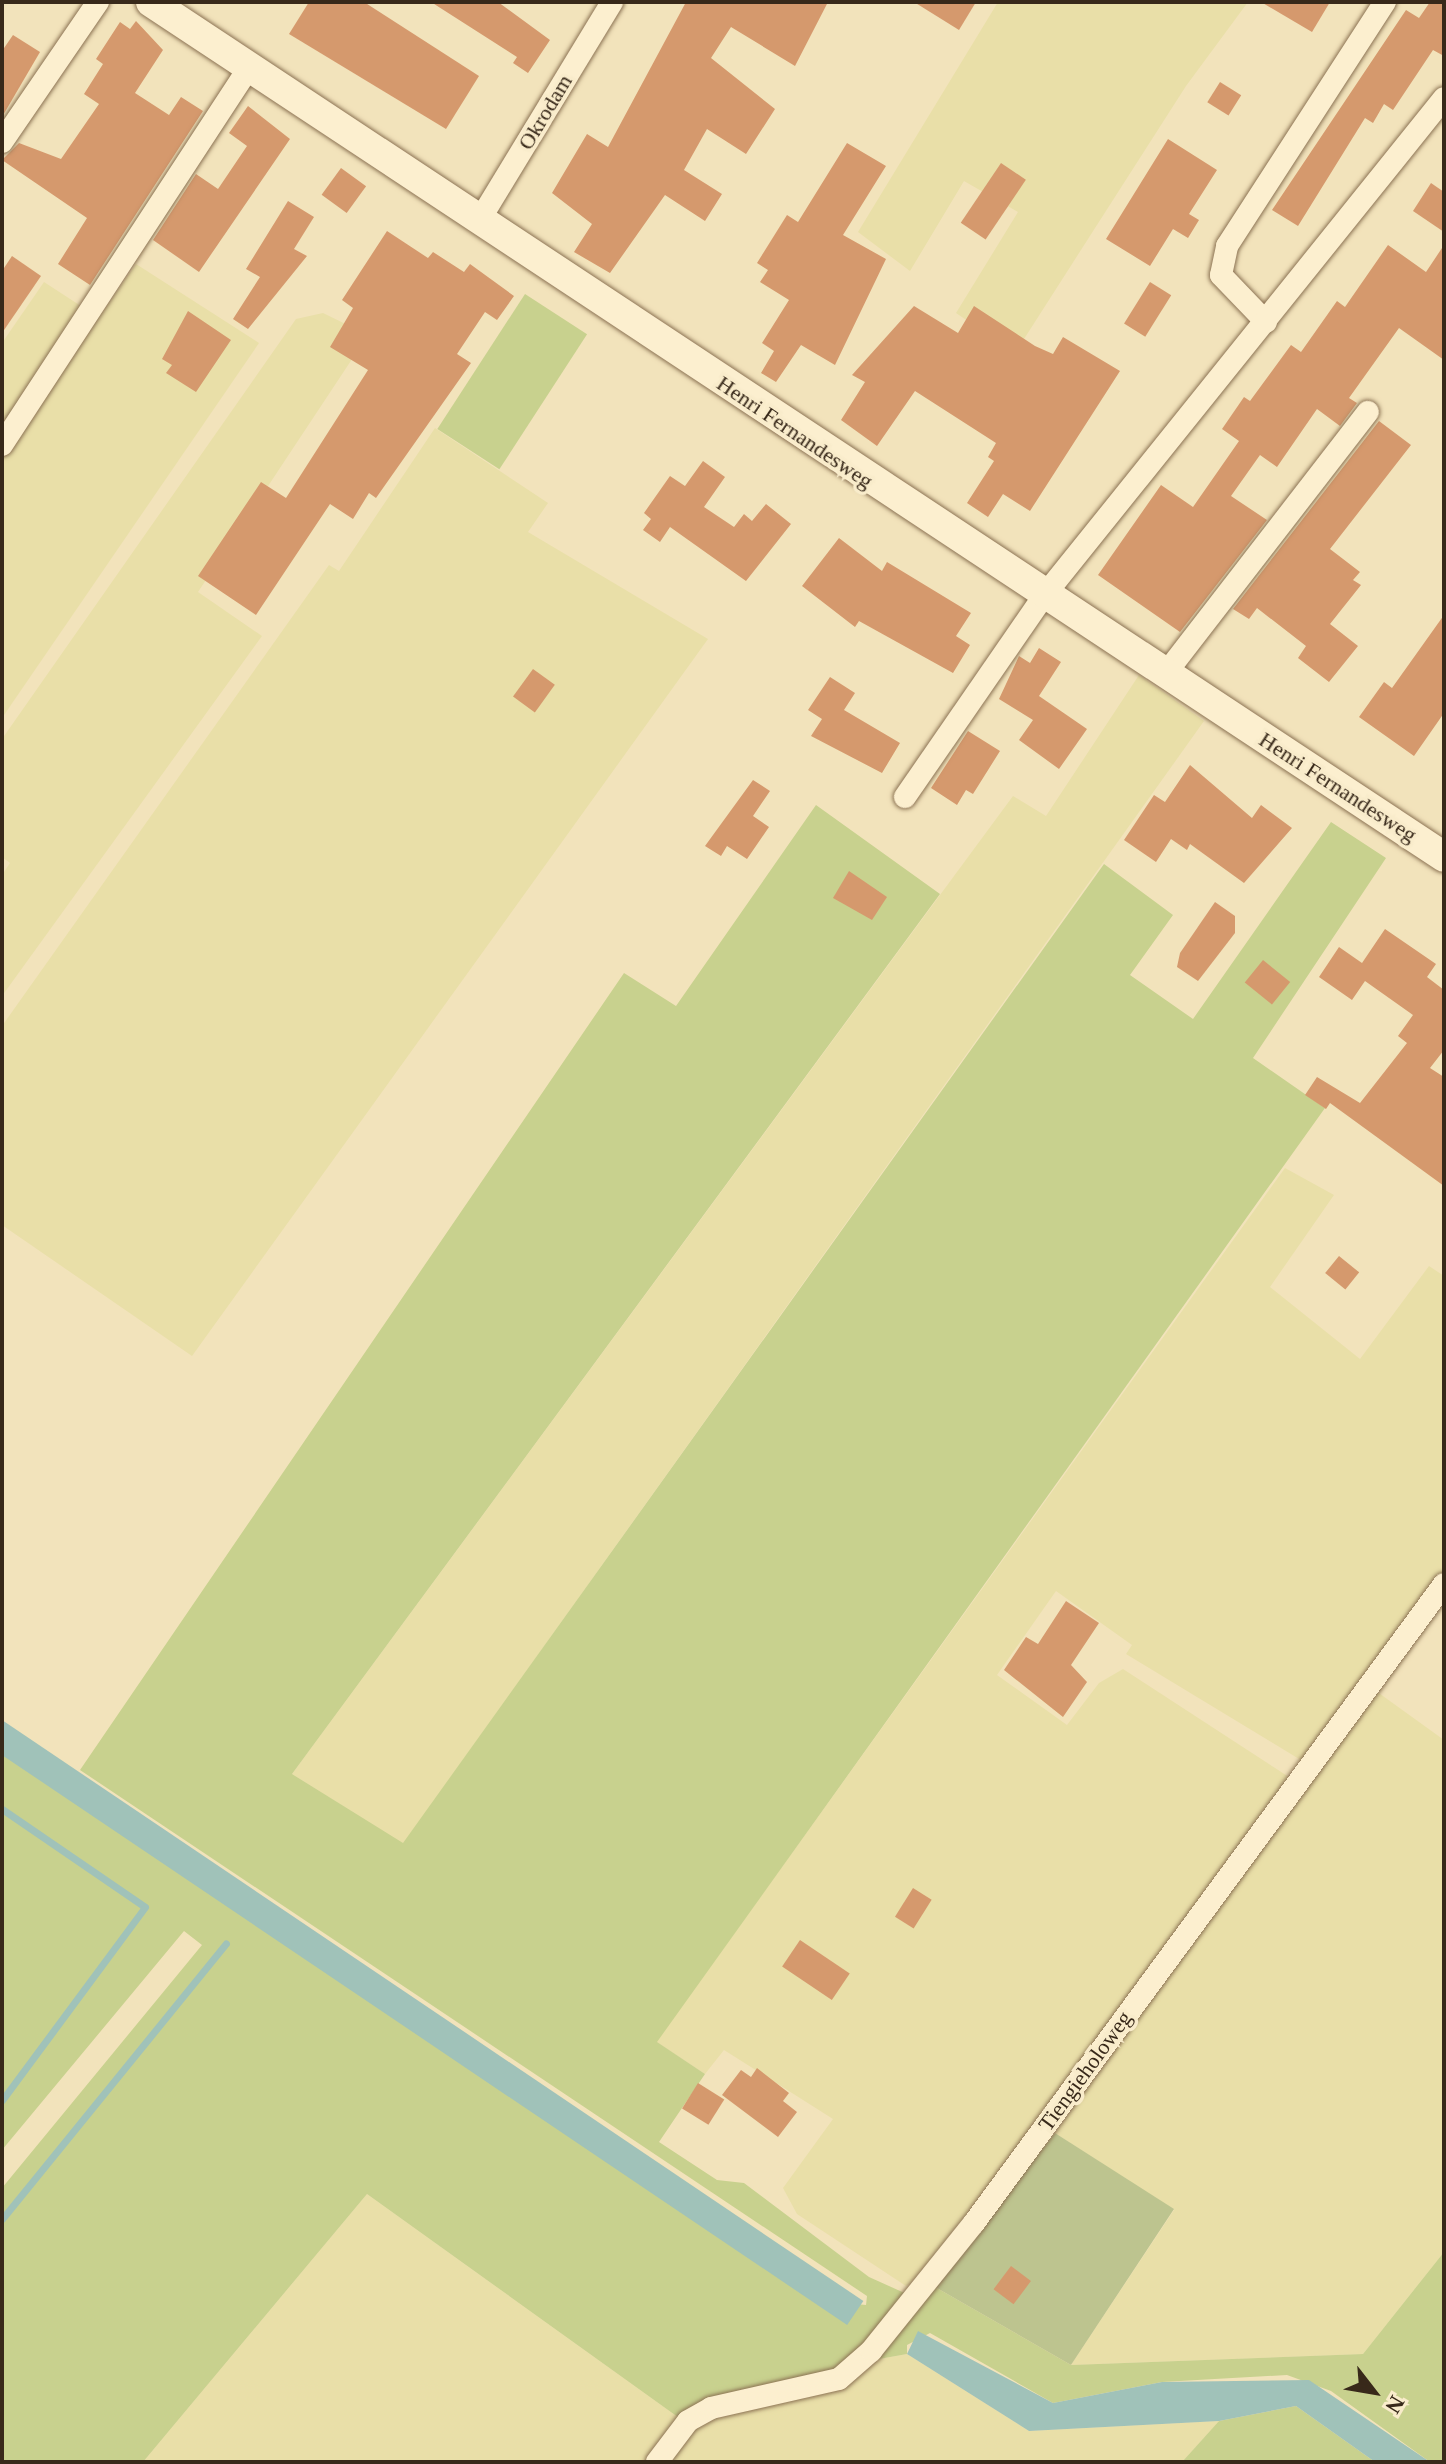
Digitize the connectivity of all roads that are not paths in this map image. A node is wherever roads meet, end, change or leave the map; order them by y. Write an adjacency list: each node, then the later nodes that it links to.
1 (98, 2): 7 (street)
2 (151, 2): 5 (street, Henri Fernandesweg)
3 (612, 2): 8 (street, Okrodam)
4 (1385, 2): 9 (street)
5 (249, 67): 8 (street, Henri Fernandesweg); 11 (street)
6 (1444, 98): 9 (street)
7 (2, 142)
8 (479, 221): 12 (street, Henri Fernandesweg)
9 (1266, 322): 12 (street)
10 (1368, 412): 13 (street)
11 (2, 445)
12 (1043, 597): 13 (street, Henri Fernandesweg); 14 (street)
13 (1166, 673): 15 (street, Henri Fernandesweg)
14 (905, 797)
15 (1444, 857)
16 (1444, 1584): 17 (street, Tiengieholoweg)
17 (657, 2462)

